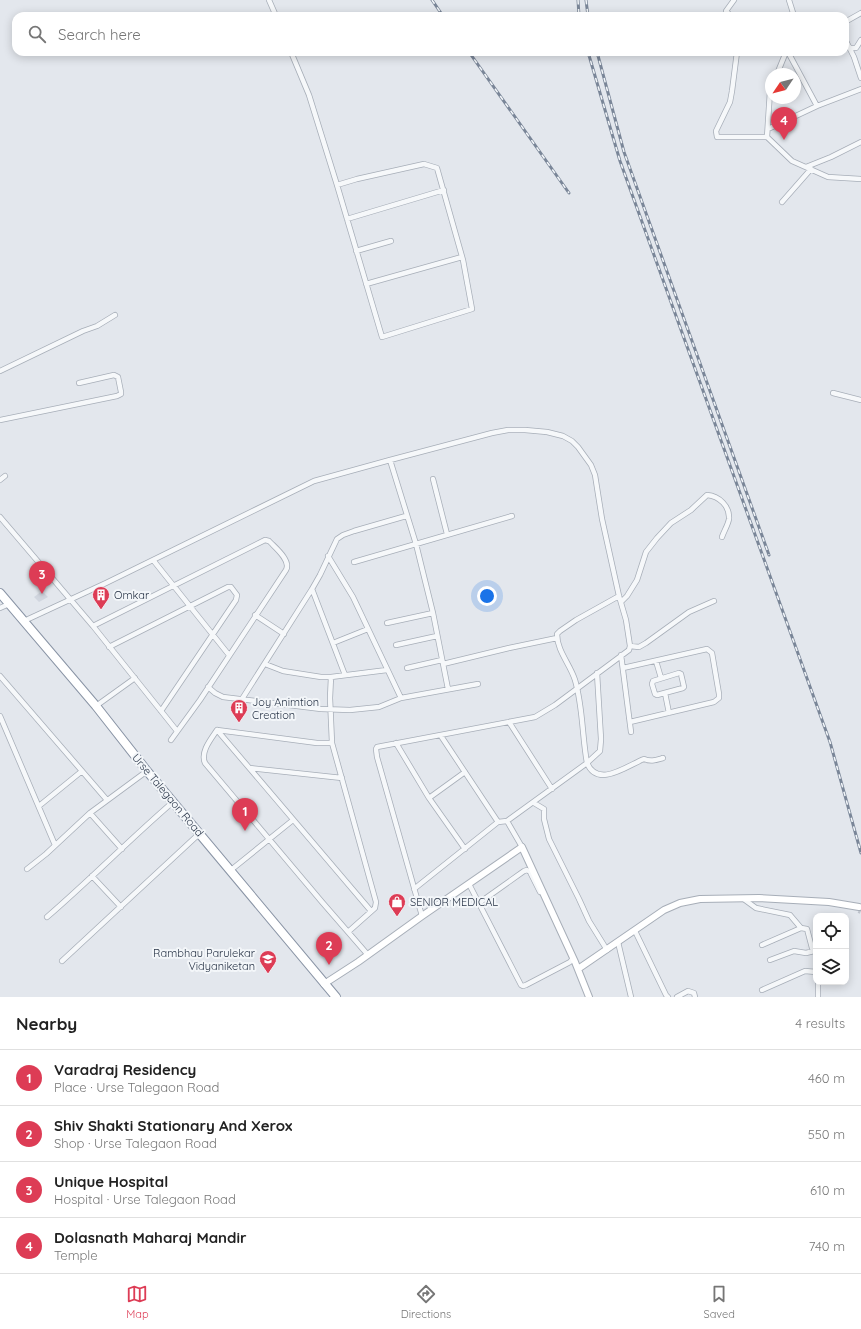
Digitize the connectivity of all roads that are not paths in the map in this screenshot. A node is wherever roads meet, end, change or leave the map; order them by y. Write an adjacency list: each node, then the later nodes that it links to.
1 (269, 0): 4 (street)
2 (734, 0): 5 (street)
3 (789, 0): 6 (street)
4 (274, 12)
5 (727, 12)
6 (793, 12)
7 (861, 13): 8 (street)
8 (849, 20)
9 (861, 40): 10 (street)
10 (850, 48): 16 (street)
11 (293, 56): 26 (street)
12 (736, 56): 21 (street)
13 (785, 56): 15 (street)
14 (789, 56): 19 (street)
15 (780, 68)
16 (861, 78)
17 (861, 89): 19 (street)
18 (769, 104): 20 (street)
19 (817, 106): 20 (street)
20 (768, 129): 21 (street)
21 (767, 137): 23 (street)
22 (861, 142): 23 (street)
23 (806, 167): 24 (street)
24 (811, 169): 25 (street); 28 (street)
25 (861, 179)
26 (337, 185): 27 (street); 29 (street)
27 (444, 190): 29 (street); 32 (street)
28 (782, 202)
29 (347, 219): 31 (street)
30 (391, 241): 31 (street)
31 (356, 252): 33 (street)
32 (462, 257): 33 (street); 33 (street)
33 (366, 284)
34 (115, 315): 35 (street)
35 (0, 371)
36 (79, 383): 39 (street)
37 (833, 393): 38 (street)
38 (861, 400)
39 (0, 420)
40 (390, 460): 44 (street); 51 (street); 56 (street)
41 (5, 476): 43 (street)
42 (433, 479): 47 (street)
43 (0, 480)
44 (406, 516): 49 (street); 50 (street)
45 (512, 516): 47 (street)
46 (0, 517): 57 (street)
47 (447, 534): 49 (street)
48 (722, 537): 59 (street)
49 (416, 544): 52 (street); 63 (street)
50 (328, 556): 54 (street); 68 (street)
51 (153, 560): 53 (street); 57 (street)
52 (354, 562)
53 (174, 586): 61 (street); 64 (street); 67 (street)
54 (312, 589): 70 (street); 73 (street)
55 (0, 593): 60 (highway, Urse Talegaon Road)
56 (618, 596): 59 (street); 72 (street)
57 (70, 599): 65 (street); 67 (street)
58 (714, 601): 76 (street)
59 (620, 602): 76 (street)
60 (9, 604): 62 (street); 65 (highway, Urse Talegaon Road)
61 (190, 606): 69 (street); 69 (street); 75 (street)
62 (0, 608)
63 (432, 613): 66 (street); 71 (street)
64 (255, 616): 70 (street); 77 (street)
65 (24, 621): 98 (highway, Urse Talegaon Road)
66 (386, 623)
67 (93, 626): 75 (street)
68 (368, 629): 73 (street); 84 (street)
69 (212, 634): 77 (street); 100 (street)
70 (284, 634): 81 (street)
71 (437, 636): 74 (street); 80 (street)
72 (557, 638): 80 (street); 93 (street)
73 (333, 643): 86 (street)
74 (396, 645)
75 (110, 646): 89 (street)
76 (630, 646): 78 (street)
77 (229, 655): 92 (street)
78 (621, 656): 83 (street); 85 (street)
79 (656, 661): 83 (street); 90 (street); 101 (street)
80 (443, 662): 82 (street); 94 (street)
81 (265, 664): 88 (street); 97 (street)
82 (408, 668)
83 (623, 668): 104 (street)
84 (387, 670): 86 (street); 96 (street)
85 (597, 673): 93 (street); 113 (street)
86 (345, 675): 88 (street)
87 (0, 676): 115 (street)
88 (331, 677): 99 (street)
89 (135, 678): 98 (street); 100 (street)
90 (661, 678): 95 (street); 95 (street)
91 (478, 684): 94 (street)
92 (208, 687): 97 (street); 106 (street)
93 (577, 688): 103 (street); 113 (street)
94 (448, 689): 96 (street)
95 (665, 693): 101 (street)
96 (401, 698): 99 (street)
97 (242, 699): 99 (street)
98 (96, 706): 116 (highway, Urse Talegaon Road)
99 (330, 710): 110 (street)
100 (161, 711): 106 (street)
101 (669, 713): 104 (street)
102 (0, 716): 124 (street)
103 (509, 722): 108 (street); 119 (street)
104 (630, 722): 107 (street)
105 (216, 730): 110 (street); 114 (street); 130 (street)
106 (177, 731): 109 (street)
107 (631, 732)
108 (441, 736): 111 (street); 117 (street)
109 (170, 740)
110 (332, 743): 118 (street)
111 (396, 743): 120 (street); 139 (street)
112 (663, 758): 113 (street)
113 (587, 764): 119 (street)
114 (250, 768): 118 (street); 126 (street)
115 (82, 771): 121 (street); 124 (street)
116 (148, 771): 121 (street); 122 (highway, Urse Talegaon Road)
117 (465, 772): 120 (street); 128 (street)
118 (342, 778): 144 (street)
119 (552, 789): 123 (street)
120 (429, 798): 134 (street)
121 (107, 800): 125 (street)
122 (173, 802): 129 (highway, Urse Talegaon Road); 133 (street)
123 (534, 803): 127 (street); 154 (street)
124 (39, 806): 131 (street)
125 (90, 813): 131 (street); 133 (street)
126 (293, 820): 130 (street); 144 (street)
127 (507, 821): 128 (street); 132 (street)
128 (498, 822): 134 (street)
129 (200, 833): 136 (highway, Urse Talegaon Road); 142 (street)
130 (269, 839): 136 (street); 149 (street)
131 (56, 845): 135 (street)
132 (522, 847): 138 (street); 157 (street)
133 (122, 849): 137 (street)
134 (465, 849): 139 (street)
135 (27, 869)
136 (231, 870): 162 (highway, Urse Talegaon Road)
137 (92, 876): 142 (street); 146 (street)
138 (470, 884): 141 (street); 145 (street)
139 (414, 889): 145 (street)
140 (743, 900): 143 (street); 147 (street); 148 (street)
141 (479, 903): 150 (street); 157 (street)
142 (121, 907): 159 (street)
143 (859, 908)
144 (371, 911): 149 (street)
145 (422, 916): 156 (street)
146 (47, 917)
147 (801, 928): 152 (street); 153 (street)
148 (635, 931): 151 (street); 168 (street)
149 (348, 932): 156 (street)
150 (561, 937)
151 (618, 942): 154 (street); 167 (street)
152 (762, 945)
153 (813, 949)
154 (607, 950): 160 (street)
155 (813, 952): 158 (street)
156 (368, 955): 162 (street)
157 (573, 958): 160 (street)
158 (770, 960)
159 (62, 961)
160 (578, 969): 166 (street)
161 (813, 972): 164 (street)
162 (324, 984): 165 (highway, Urse Talegaon Road)
163 (818, 985): 171 (street)
164 (762, 990)
165 (336, 997)
166 (589, 997)
167 (630, 997)
168 (668, 997)
169 (677, 997): 170 (street)
170 (695, 997)
171 (818, 997)

